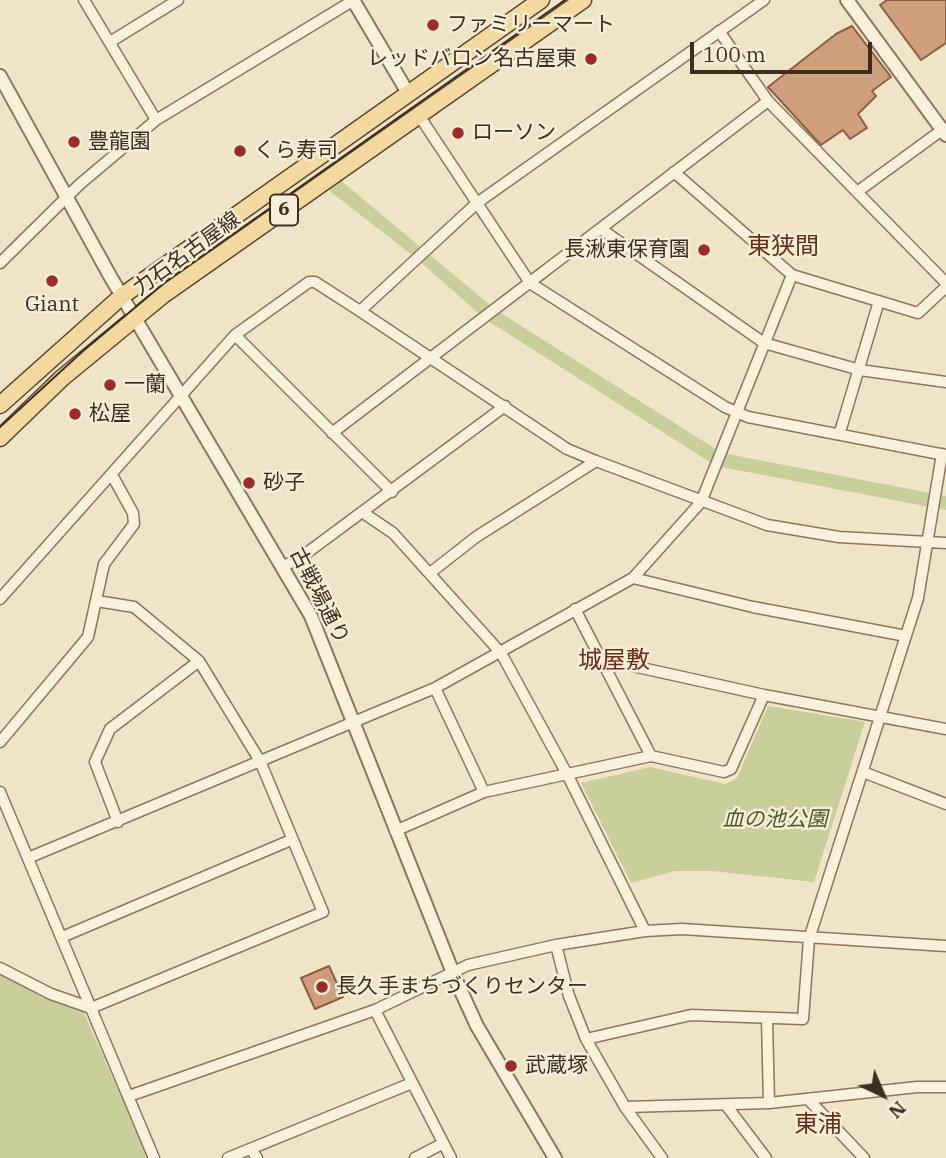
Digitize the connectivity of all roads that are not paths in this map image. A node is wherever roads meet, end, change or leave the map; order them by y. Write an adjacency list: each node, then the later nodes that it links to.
1 (84, 0): 9 (street)
2 (177, 0): 9 (street)
3 (354, 0): 11 (street); 14 (street)
4 (541, 0): 11 (main road, 力石名古屋線 / 6)
5 (583, 0): 13 (main road, 力石名古屋線 / 6)
6 (764, 0): 8 (street)
7 (847, 0): 15 (street)
8 (719, 31): 12 (street); 19 (street)
9 (110, 42): 14 (street)
10 (0, 76): 18 (street, 古戦場通り)
11 (408, 93): 25 (main road, 力石名古屋線 / 6)
12 (768, 101): 16 (street); 17 (street)
13 (418, 114): 19 (street); 28 (main road, 力石名古屋線 / 6)
14 (156, 121): 18 (street)
15 (945, 131): 17 (street)
16 (674, 172): 20 (street); 22 (street)
17 (857, 192): 24 (street)
18 (68, 197): 21 (street); 25 (street, 古戦場通り)
19 (477, 203): 23 (street); 27 (street)
20 (601, 229): 23 (street); 30 (street)
21 (2, 257)
22 (792, 275): 26 (street); 30 (street)
23 (530, 283): 31 (street); 37 (street)
24 (946, 285): 26 (street)
25 (122, 296): 28 (street, 古戦場通り); 35 (main road, 力石名古屋線 / 6)
26 (879, 301): 32 (street)
27 (360, 311): 29 (street); 31 (street)
28 (135, 318): 34 (street, 古戦場通り); 40 (main road, 力石名古屋線 / 6)
29 (234, 335): 34 (street); 39 (street)
30 (764, 343): 32 (street); 37 (street)
31 (432, 359): 36 (street); 39 (street)
32 (860, 370): 33 (street); 38 (street)
33 (946, 382)
34 (181, 394): 43 (street); 49 (street, 古戦場通り)
35 (0, 405)
36 (505, 406): 42 (street); 44 (street)
37 (737, 412): 38 (street); 45 (street)
38 (840, 432): 41 (street)
39 (332, 433): 44 (street)
40 (0, 438)
41 (944, 454): 47 (street)
42 (596, 461): 45 (street); 50 (street)
43 (112, 475): 52 (street); 53 (street)
44 (392, 492): 46 (street)
45 (701, 502): 47 (street); 51 (street)
46 (362, 512): 49 (street); 50 (street)
47 (929, 542): 48 (street); 55 (street)
48 (946, 542)
49 (284, 566): 62 (street, 古戦場通り)
50 (430, 573): 56 (street)
51 (633, 578): 54 (street); 55 (street)
52 (0, 599)
53 (97, 601): 58 (street); 64 (street)
54 (575, 609): 56 (street); 57 (street)
55 (906, 636): 61 (street)
56 (501, 653): 59 (street); 68 (street)
57 (601, 659): 60 (street); 65 (street)
58 (199, 661): 66 (street); 72 (street)
59 (435, 688): 62 (street); 70 (street)
60 (764, 695): 61 (street); 65 (street)
61 (880, 717): 63 (street); 67 (street)
62 (354, 720): 66 (street); 73 (street, 古戦場通り)
63 (946, 729)
64 (0, 742)
65 (651, 756): 68 (street)
66 (260, 761): 72 (street); 74 (street)
67 (863, 772): 71 (street); 78 (street)
68 (567, 774): 70 (street); 76 (street)
69 (0, 792): 75 (street)
70 (484, 792): 73 (street)
71 (946, 804)
72 (118, 822): 75 (street)
73 (395, 831): 82 (street, 古戦場通り)
74 (291, 841): 77 (street); 83 (street)
75 (28, 858): 77 (street)
76 (645, 931): 78 (street); 79 (street)
77 (62, 937): 83 (street)
78 (809, 939): 80 (street); 85 (street)
79 (556, 945): 82 (street); 86 (street)
80 (946, 946)
81 (0, 968): 83 (street)
82 (452, 971): 84 (street); 100 (street, 古戦場通り)
83 (91, 1008): 89 (street)
84 (375, 1010): 87 (street); 89 (street)
85 (767, 1020): 86 (street); 91 (street)
86 (586, 1039): 93 (street)
87 (412, 1083): 94 (street); 95 (street)
88 (946, 1087): 90 (street)
89 (129, 1096): 96 (street)
90 (808, 1099): 91 (street); 103 (street)
91 (769, 1103): 92 (street)
92 (726, 1105): 93 (street); 102 (street)
93 (625, 1107): 101 (street)
94 (442, 1144): 98 (street); 99 (street)
95 (254, 1153): 97 (street)
96 (154, 1158)
97 (228, 1158)
98 (415, 1158)
99 (451, 1158)
100 (555, 1158)
101 (662, 1158)
102 (766, 1158)
103 (864, 1158)

